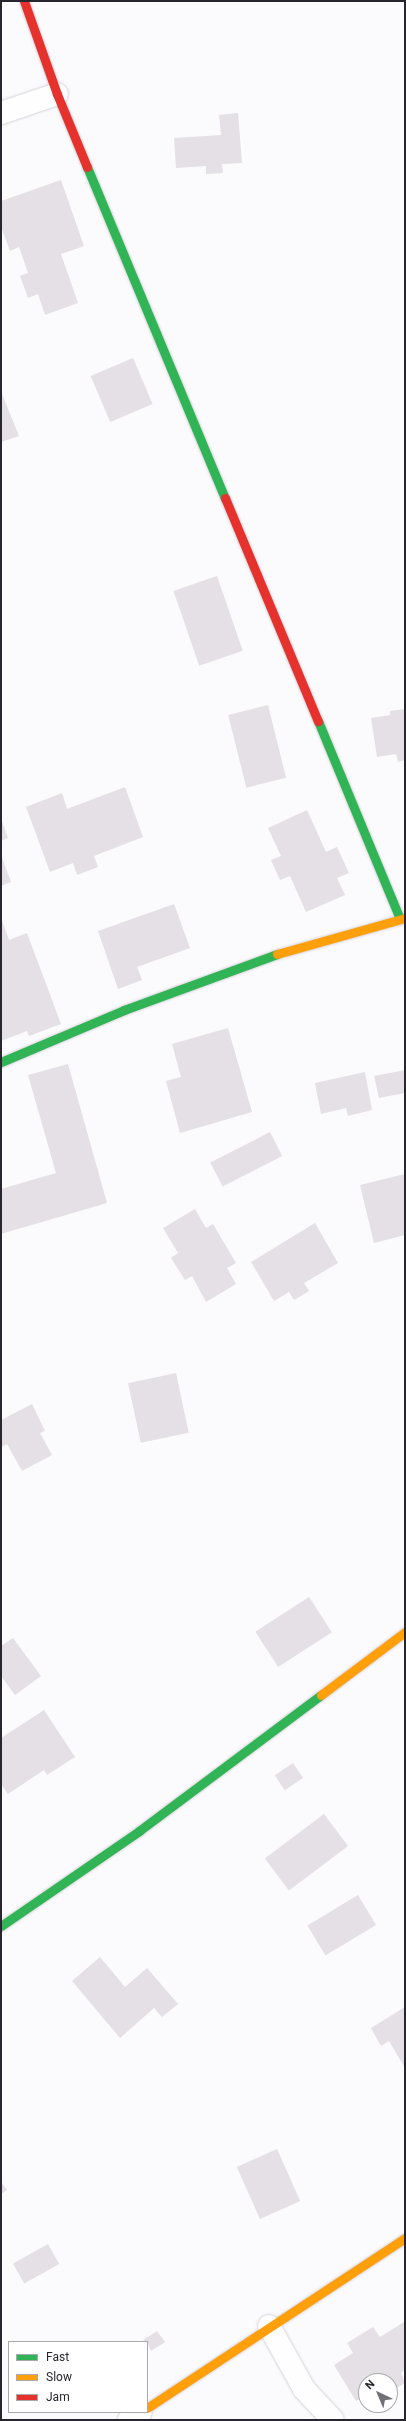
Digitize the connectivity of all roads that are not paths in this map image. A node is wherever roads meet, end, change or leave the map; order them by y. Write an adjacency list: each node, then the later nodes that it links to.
1 (24, 1): 2 (street)
2 (57, 94): 3 (street); 4 (street)
3 (1, 113)
4 (403, 918): 5 (street)
5 (1, 1062)
6 (405, 1632): 7 (street)
7 (1, 1926)
8 (405, 2238): 9 (street)
9 (269, 2326): 10 (street); 13 (street)
10 (148, 2407)
11 (140, 2413): 12 (street)
12 (129, 2420)
13 (333, 2420)

